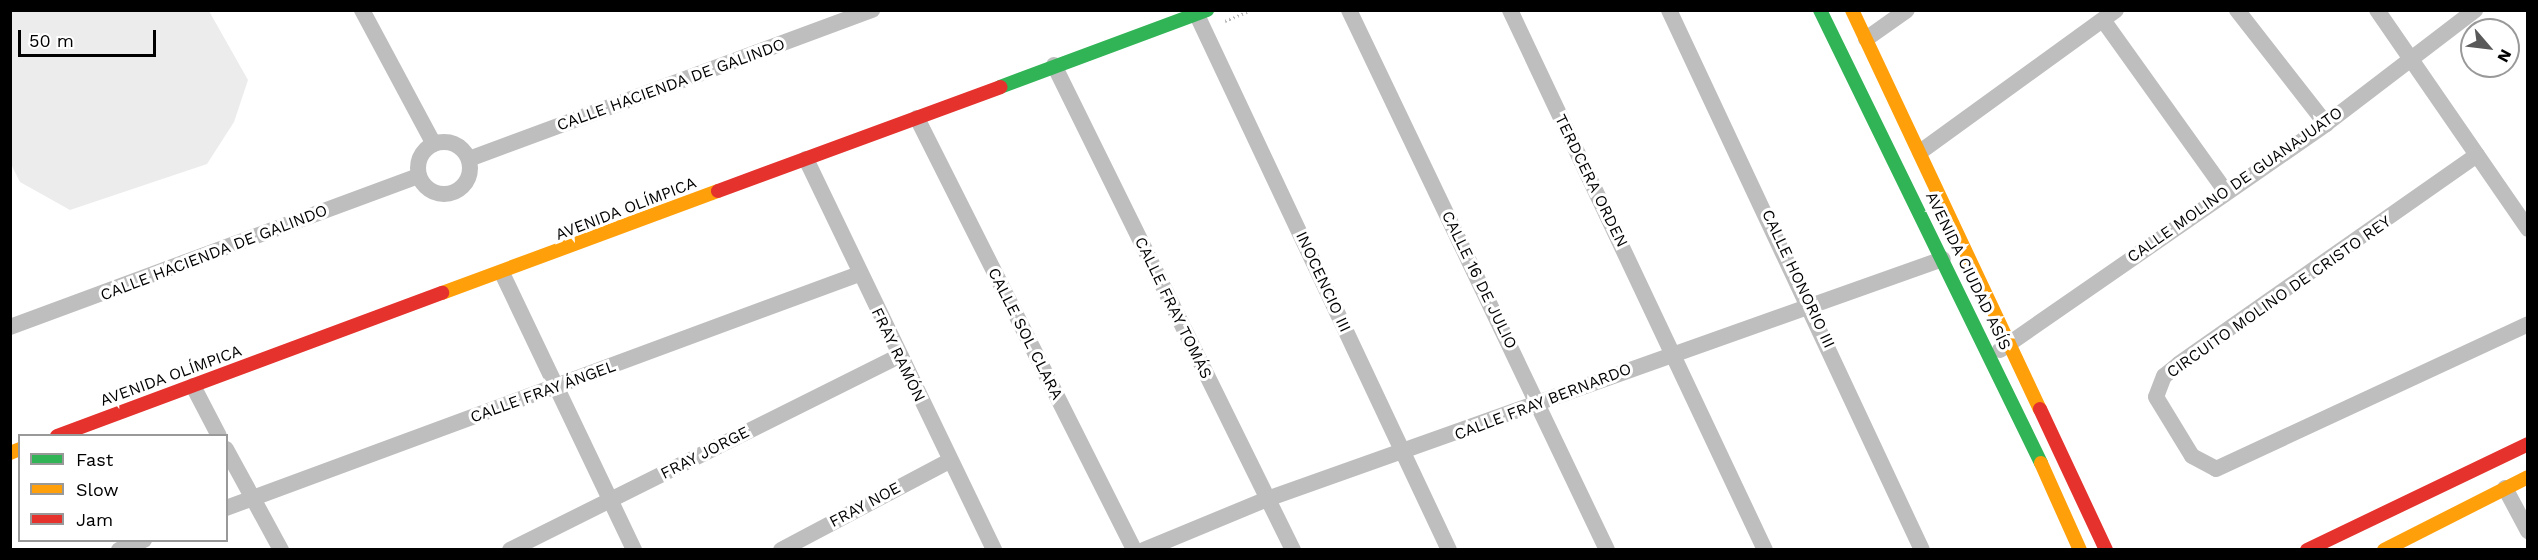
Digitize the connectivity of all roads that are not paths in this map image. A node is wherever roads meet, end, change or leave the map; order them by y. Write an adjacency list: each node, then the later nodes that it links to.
1 (362, 10): 19 (street)
2 (872, 10): 22 (street, CALLE HACIENDA DE GALINDO)
3 (1349, 10): 39 (street, CALLE 16 DE JULIO)
4 (1510, 10): 34 (street, TERDCERA ORDEN)
5 (1669, 10): 30 (street, CALLE HONORIO III)
6 (1820, 10): 27 (street, AVENIDA CIUDAD ASÍS)
7 (1852, 10): 14 (street, AVENIDA CIUDAD ASÍS)
8 (1907, 10): 14 (street)
9 (2237, 10): 18 (street)
10 (2377, 10): 15 (street)
11 (2475, 10): 15 (street, CALLE MOLINO DE GUANAJUATO)
12 (1202, 13): 16 (street, AVENIDA OLÍMPICA); 45 (street, INOCENCIO III)
13 (2110, 15): 20 (street); 25 (street)
14 (1866, 39): 20 (street, AVENIDA CIUDAD ASÍS)
15 (2411, 57): 18 (street, CALLE MOLINO DE GUANAJUATO); 21 (street)
16 (1054, 65): 17 (street, AVENIDA OLÍMPICA); 50 (street, CALLE FRAY TOMÁS)
17 (917, 118): 23 (street, AVENIDA OLÍMPICA); 61 (street, CALLE SOL CLARA)
18 (2326, 123): 25 (street, CALLE MOLINO DE GUANAJUATO)
19 (434, 144): 22 (street); 24 (street)
20 (1920, 152): 33 (street, AVENIDA CIUDAD ASÍS)
21 (2477, 155): 26 (street); 31 (street, CIRCUITO MOLINO DE CRISTO REY)
22 (469, 159): 24 (street)
23 (806, 159): 28 (street, AVENIDA OLÍMPICA); 29 (street, FRAY RAMÓN)
24 (419, 176): 32 (street, CALLE HACIENDA DE GALINDO)
25 (2226, 192): 33 (street, CALLE MOLINO DE GUANAJUATO)
26 (2528, 229)
27 (1943, 259): 30 (street, CALLE FRAY BERNARDO); 36 (street, AVENIDA CIUDAD ASÍS)
28 (502, 273): 37 (street, AVENIDA OLÍMPICA); 38 (street)
29 (859, 274): 35 (street, FRAY RAMÓN); 38 (street, CALLE FRAY ÁNGEL)
30 (1812, 307): 34 (street, CALLE FRAY BERNARDO); 67 (street, CALLE HONORIO III)
31 (2528, 324)
32 (11, 326)
33 (2010, 342): 36 (street, CALLE MOLINO DE GUANAJUATO); 69 (street, AVENIDA CIUDAD ASÍS)
34 (1674, 352): 39 (street, CALLE FRAY BERNARDO); 66 (street, TERDCERA ORDEN)
35 (899, 356): 46 (street, FRAY RAMÓN); 51 (street, FRAY JORGE)
36 (1992, 356): 68 (street, AVENIDA CIUDAD ASÍS)
37 (193, 386): 40 (street, AVENIDA OLÍMPICA); 42 (street)
38 (557, 388): 49 (street, CALLE FRAY ÁNGEL); 51 (street)
39 (1540, 405): 45 (street, CALLE FRAY BERNARDO); 65 (street, CALLE 16 DE JULIO)
40 (90, 430): 41 (street, AVENIDA OLÍMPICA)
41 (64, 434)
42 (218, 434)
43 (2528, 444): 70 (street)
44 (228, 453): 49 (street)
45 (1405, 453): 50 (street, CALLE FRAY BERNARDO); 64 (street, INOCENCIO III)
46 (949, 461): 59 (street, FRAY NOE); 60 (street, FRAY RAMÓN)
47 (2528, 477): 48 (street)
48 (2505, 488): 53 (street); 71 (street)
49 (253, 498): 52 (street, CALLE FRAY ÁNGEL); 56 (street)
50 (1267, 499): 62 (street, CALLE FRAY BERNARDO); 63 (street, CALLE FRAY TOMÁS)
51 (608, 501): 57 (street, FRAY JORGE); 58 (street)
52 (228, 507)
53 (2528, 531)
54 (140, 542): 55 (street)
55 (119, 549)
56 (280, 549)
57 (510, 549)
58 (634, 549)
59 (782, 549)
60 (994, 549)
61 (1134, 549)
62 (1144, 549)
63 (1293, 549)
64 (1449, 549)
65 (1607, 549)
66 (1764, 549)
67 (1922, 549)
68 (2080, 549)
69 (2106, 549)
70 (2307, 549)
71 (2384, 549)

